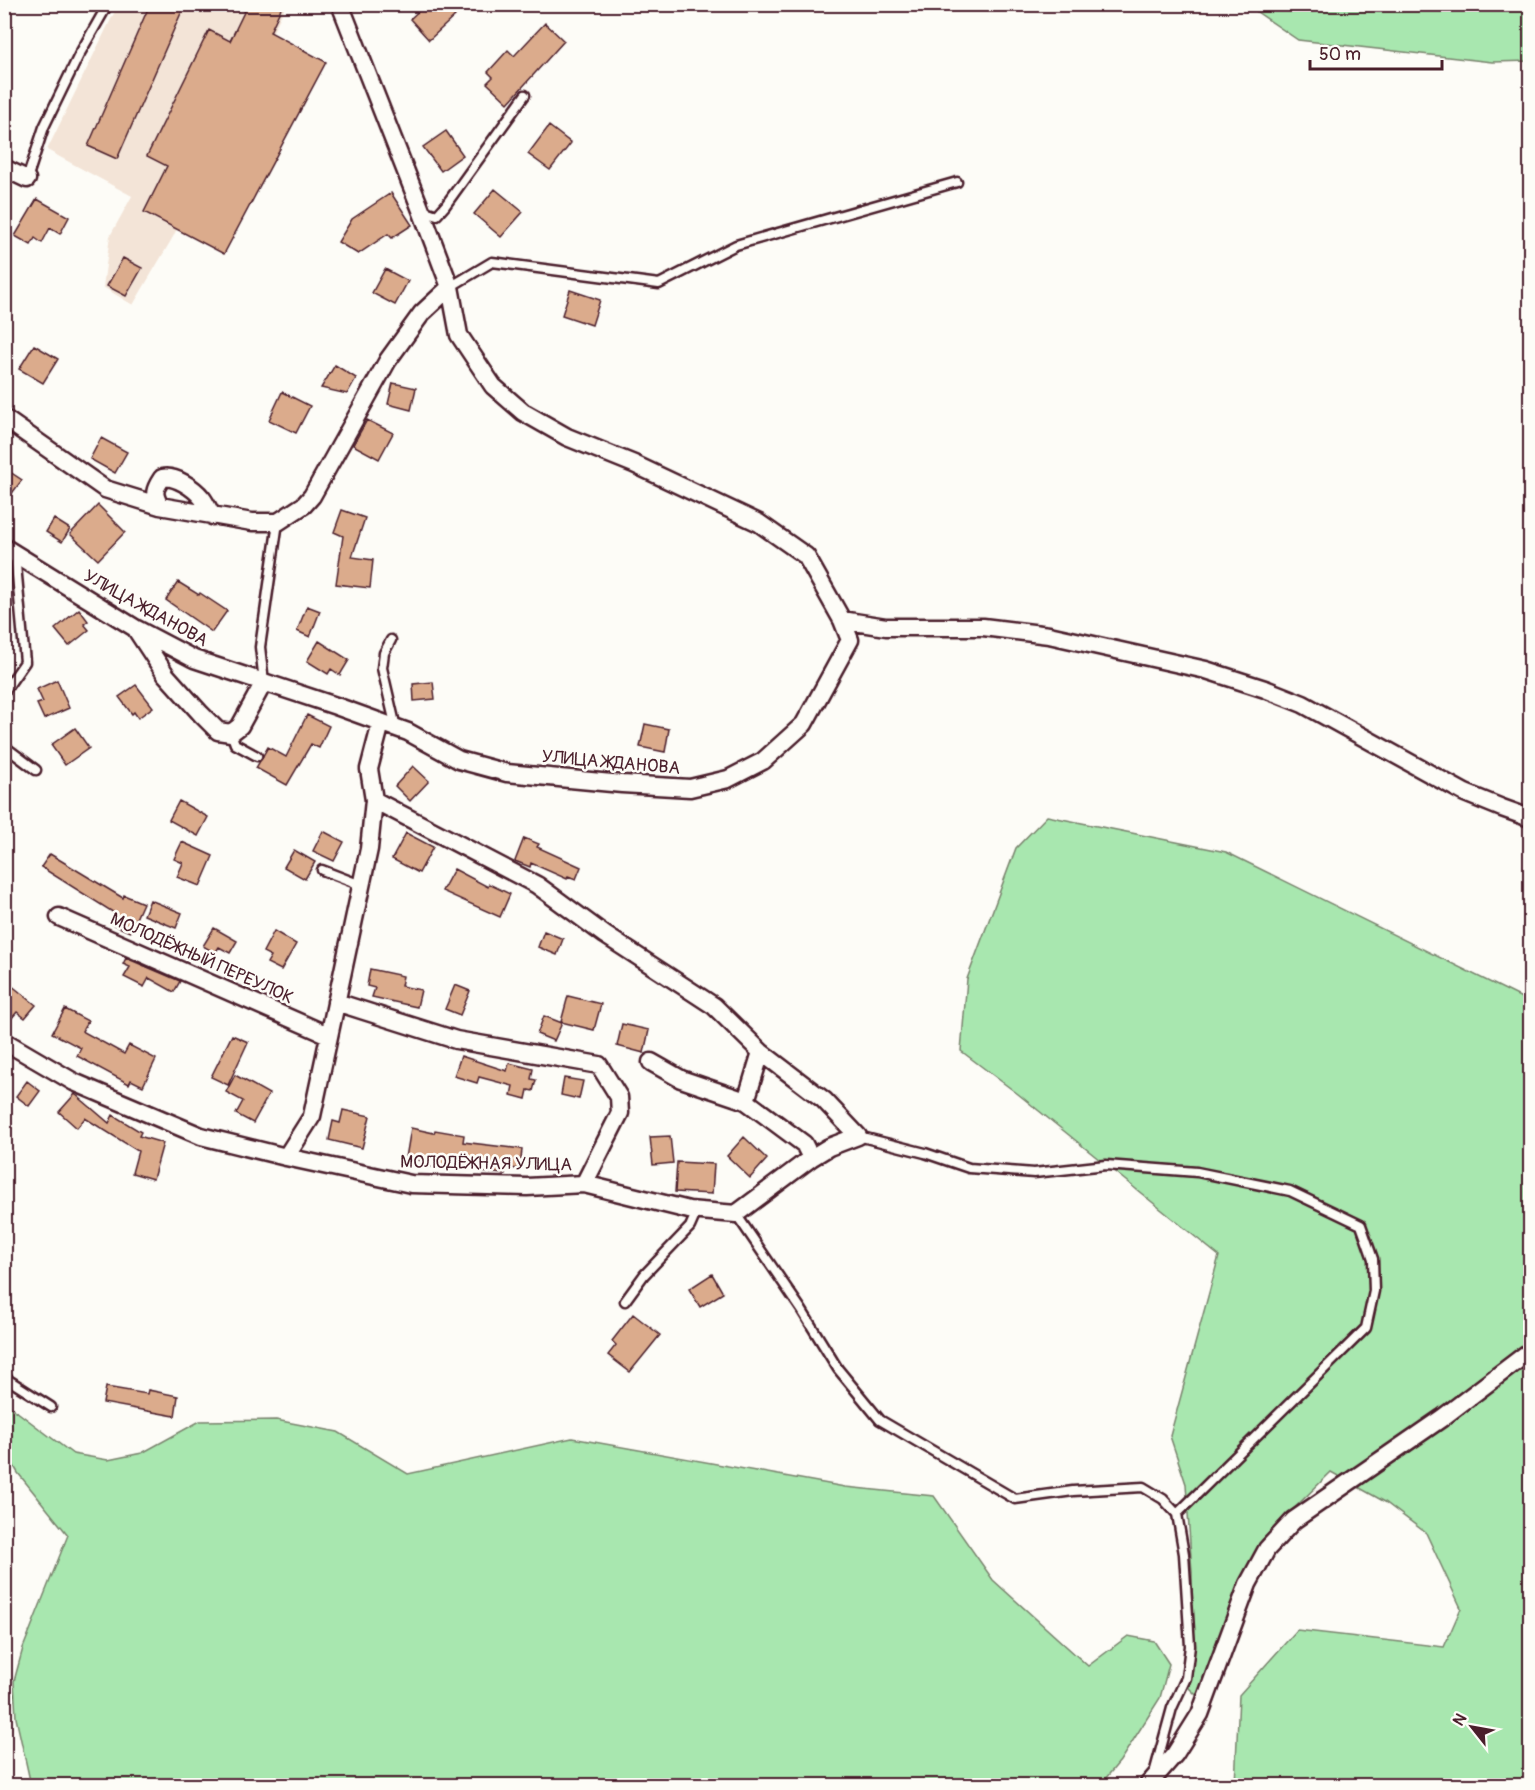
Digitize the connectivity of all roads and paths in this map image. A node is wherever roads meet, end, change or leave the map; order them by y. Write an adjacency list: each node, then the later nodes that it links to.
1 (108, 4): 5 (lane)
2 (340, 4): 7 (street, УЛИЦА ЖДАНОВА)
3 (525, 94): 7 (lane)
4 (4, 168): 5 (street)
5 (27, 179)
6 (957, 182): 8 (lane)
7 (422, 210): 8 (street, УЛИЦА ЖДАНОВА)
8 (450, 287): 12 (street); 14 (street, УЛИЦА ЖДАНОВА)
9 (4, 418): 10 (street)
10 (160, 506): 11 (street); 11 (street)
11 (212, 516): 12 (street)
12 (278, 522): 19 (lane)
13 (10, 550): 15 (street, УЛИЦА ЖДАНОВА); 20 (lane)
14 (842, 620): 21 (street, УЛИЦА ЖДАНОВА); 27 (street)
15 (135, 628): 17 (street, УЛИЦА ЖДАНОВА); 18 (street)
16 (391, 640): 21 (lane)
17 (194, 659): 18 (street); 19 (street, УЛИЦА ЖДАНОВА)
18 (166, 675): 22 (street)
19 (264, 682): 21 (street, УЛИЦА ЖДАНОВА); 22 (street)
20 (4, 692)
21 (389, 726): 26 (street)
22 (231, 733): 24 (lane)
23 (4, 746): 25 (lane)
24 (257, 756)
25 (36, 770)
26 (374, 800): 29 (street); 34 (street)
27 (1530, 818)
28 (322, 870): 29 (lane)
29 (361, 885): 31 (street)
30 (59, 917): 32 (street, МОЛОДЁЖНЫЙ ПЕРЕУЛОК)
31 (336, 1002): 32 (street); 40 (street)
32 (328, 1035): 38 (street)
33 (4, 1041): 38 (street, МОЛОДЁЖНАЯ УЛИЦА)
34 (761, 1052): 36 (street); 37 (street)
35 (651, 1062): 36 (street)
36 (746, 1101): 39 (street)
37 (858, 1136): 39 (street); 47 (lane)
38 (286, 1157): 40 (street, МОЛОДЁЖНАЯ УЛИЦА)
39 (812, 1158): 42 (street)
40 (584, 1184): 41 (street, МОЛОДЁЖНАЯ УЛИЦА)
41 (697, 1211): 42 (street, МОЛОДЁЖНАЯ УЛИЦА); 43 (lane)
42 (736, 1214): 47 (lane)
43 (625, 1301)
44 (1530, 1351): 48 (street)
45 (4, 1377): 46 (lane)
46 (51, 1407)
47 (1177, 1514): 48 (lane)
48 (1149, 1783)

